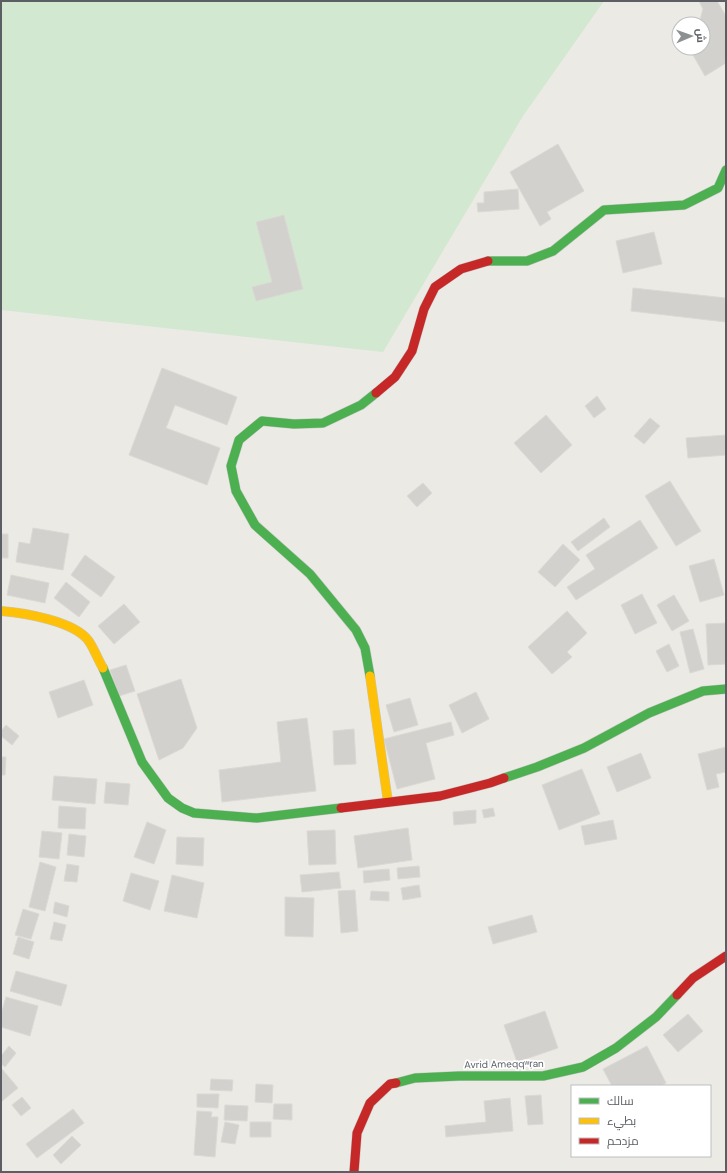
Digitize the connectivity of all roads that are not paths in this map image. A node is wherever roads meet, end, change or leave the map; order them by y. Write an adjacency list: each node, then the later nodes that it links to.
1 (726, 170): 4 (street)
2 (1, 611): 4 (street)
3 (726, 688): 4 (street)
4 (388, 802)
5 (726, 956): 6 (street, Avrid Ameqqʷṛan)
6 (354, 1172)

